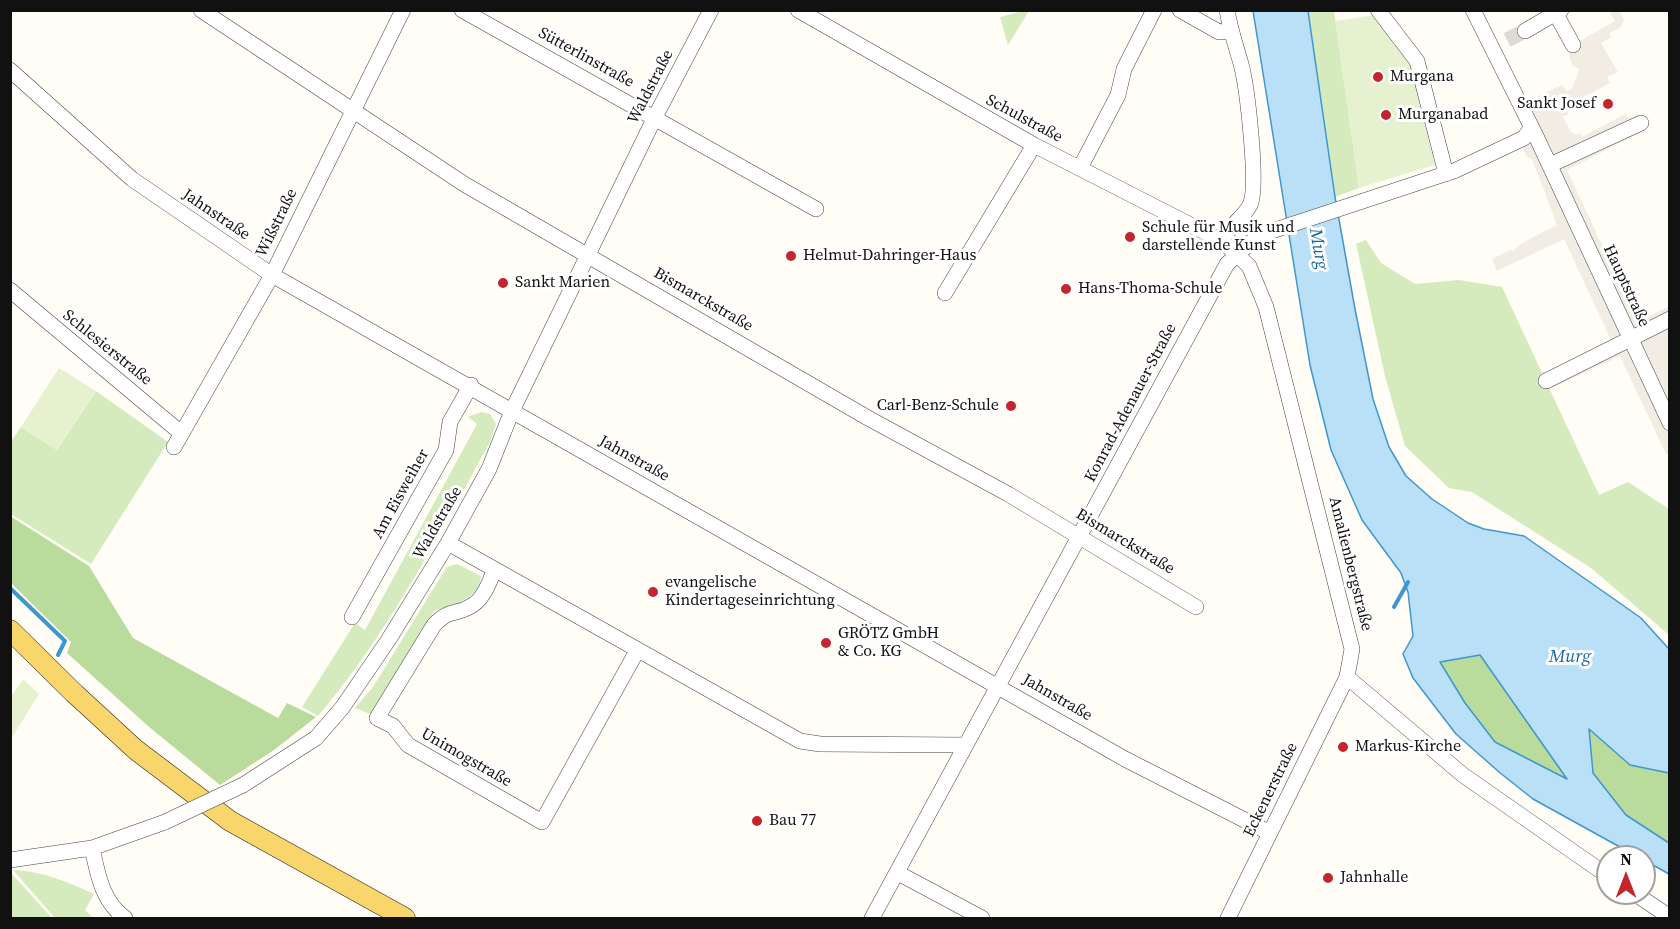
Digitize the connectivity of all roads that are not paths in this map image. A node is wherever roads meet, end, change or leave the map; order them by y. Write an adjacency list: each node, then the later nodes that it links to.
1 (201, 10): 16 (street, Bismarckstraße)
2 (403, 10): 16 (street, Wißstraße)
3 (462, 10): 17 (street, Sütterlinstraße)
4 (711, 10): 17 (street, Waldstraße)
5 (798, 10): 20 (street, Schulstraße)
6 (1154, 10): 22 (street)
7 (1180, 10): 12 (street)
8 (1227, 10): 12 (street)
9 (1378, 10): 23 (street)
10 (1473, 10): 19 (street, Hauptstraße)
11 (1559, 12): 13 (street); 14 (street)
12 (1230, 31): 25 (street)
13 (1526, 31)
14 (1573, 45)
15 (10, 70): 28 (street, Jahnstraße)
16 (352, 111): 27 (street, Bismarckstraße); 28 (street, Wißstraße)
17 (655, 117): 24 (street, Sütterlinstraße); 27 (street, Waldstraße)
18 (1636, 124): 21 (street)
19 (1531, 128): 21 (street, Hauptstraße); 23 (street, Konrad-Adenauer-Straße)
20 (1034, 145): 22 (street, Schulstraße); 30 (street)
21 (1550, 165): 32 (street, Hauptstraße)
22 (1080, 168): 25 (street, Schulstraße)
23 (1446, 174): 26 (street, Konrad-Adenauer-Straße)
24 (816, 209)
25 (1222, 241): 26 (street, Schulstraße)
26 (1236, 254): 39 (street, Konrad-Adenauer-Straße); 46 (street, Amalienbergstraße)
27 (588, 256): 35 (street, Waldstraße); 39 (street, Bismarckstraße)
28 (272, 275): 34 (street, Jahnstraße); 37 (street, Wißstraße)
29 (10, 290): 37 (street, Schlesierstraße)
30 (945, 293)
31 (1670, 319): 32 (street)
32 (1631, 338): 33 (street); 36 (street, Hauptstraße)
33 (1546, 381)
34 (471, 386): 35 (street, Jahnstraße); 43 (street, Am Eisweiher)
35 (512, 411): 40 (street, Waldstraße); 47 (street, Jahnstraße)
36 (1670, 423)
37 (181, 433): 38 (street, Wißstraße)
38 (174, 447)
39 (1080, 536): 42 (street, Bismarckstraße); 47 (street, Konrad-Adenauer-Straße)
40 (448, 543): 41 (street); 50 (street, Waldstraße, bridge)
41 (494, 570): 45 (street); 45 (street, Unimogstraße)
42 (1196, 607)
43 (352, 617)
44 (10, 630): 57 (main road)
45 (637, 651): 48 (street)
46 (1347, 677): 49 (street, Eckenerstraße); 52 (street)
47 (999, 686): 48 (street, Konrad-Adenauer-Straße); 49 (street, Jahnstraße)
48 (966, 745): 53 (street, Konrad-Adenauer-Straße)
49 (1270, 833): 60 (street, Eckenerstraße)
50 (92, 848): 51 (street, Waldstraße); 56 (street)
51 (10, 860)
52 (1596, 868)
53 (898, 873): 58 (street, Konrad-Adenauer-Straße); 59 (street)
54 (1652, 905): 55 (street)
55 (1670, 917)
56 (125, 918)
57 (405, 918)
58 (872, 918)
59 (982, 918)
60 (1228, 918)

